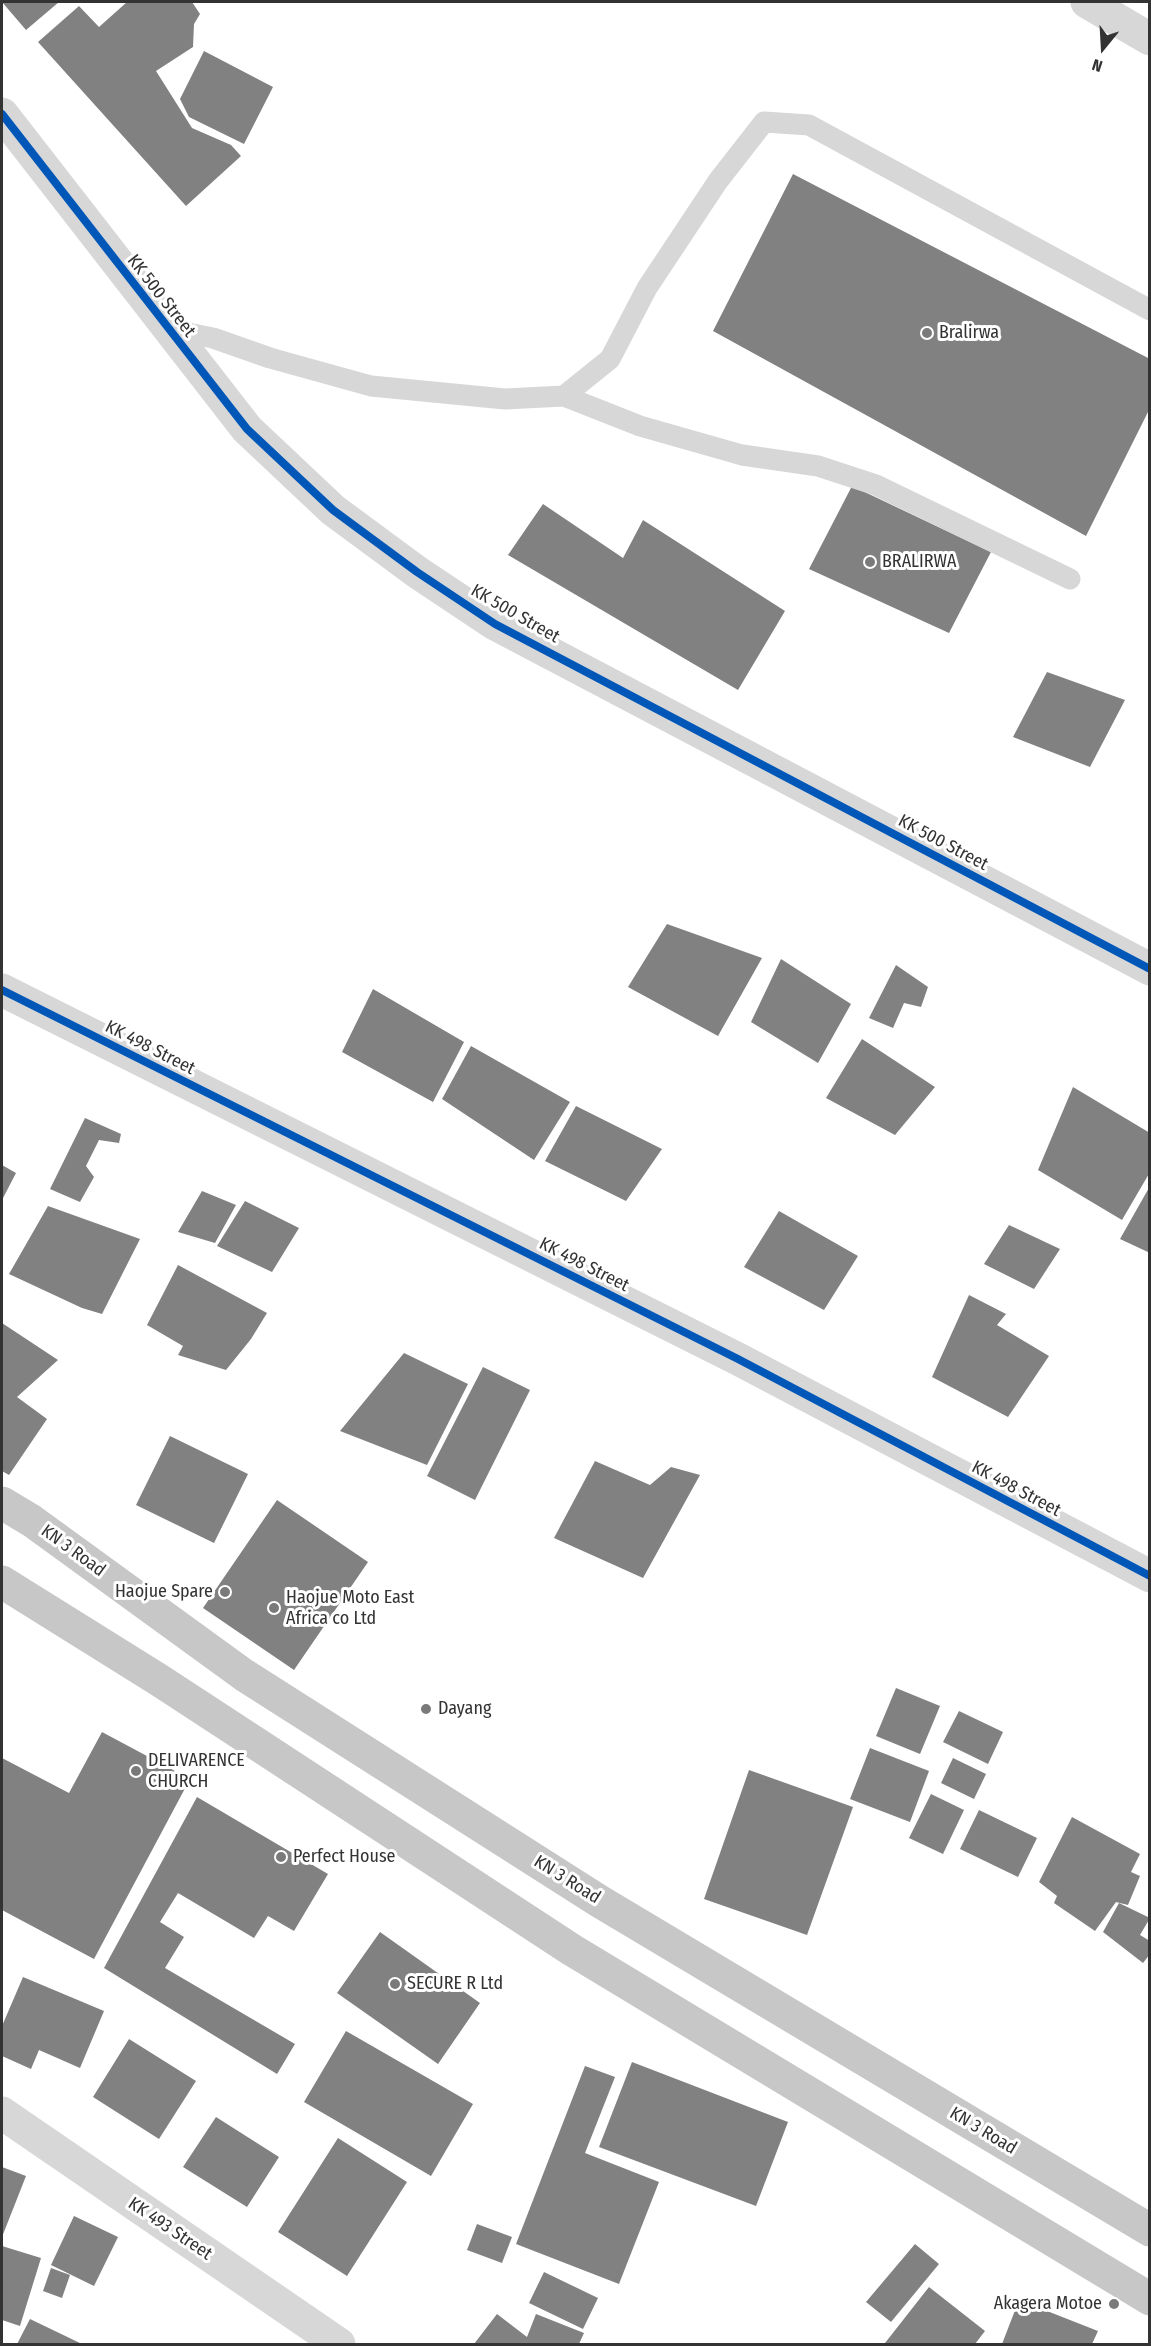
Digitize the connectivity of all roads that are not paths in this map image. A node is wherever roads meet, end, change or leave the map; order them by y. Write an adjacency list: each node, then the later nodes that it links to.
1 (1087, 2): 2 (street)
2 (1149, 39)
3 (2, 114): 5 (street, KK 500 Street)
4 (1149, 310): 6 (lane)
5 (168, 329): 6 (lane); 8 (street, KK 500 Street)
6 (564, 396): 7 (lane)
7 (1070, 579)
8 (1149, 969)
9 (2, 990): 11 (street, KK 498 Street)
10 (2, 1503): 14 (highway, KN 3 Road)
11 (1149, 1576)
12 (2, 1582): 15 (highway)
13 (2, 2112): 16 (street, KK 493 Street)
14 (1149, 2230)
15 (1149, 2299)
16 (339, 2344)

